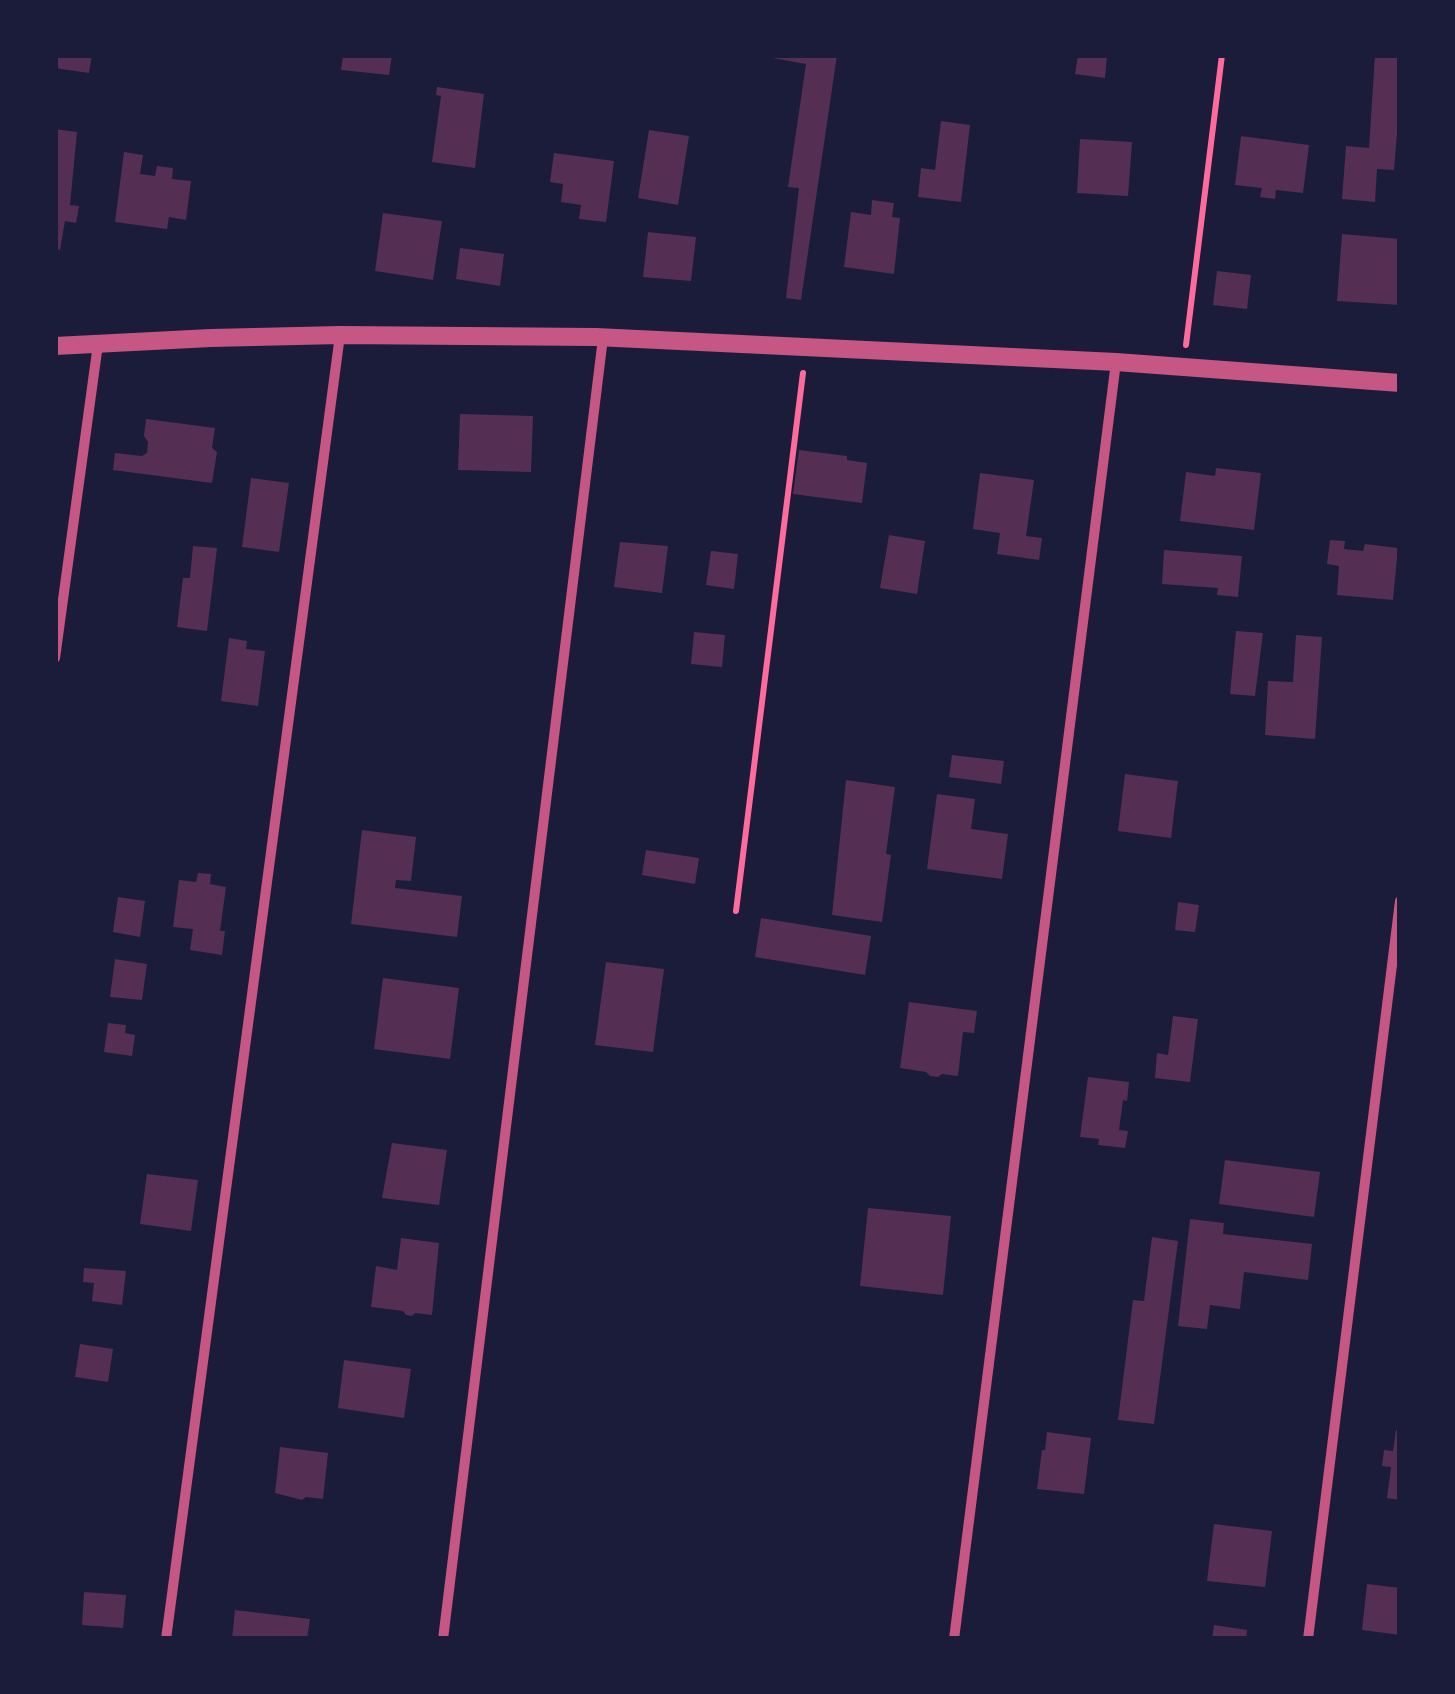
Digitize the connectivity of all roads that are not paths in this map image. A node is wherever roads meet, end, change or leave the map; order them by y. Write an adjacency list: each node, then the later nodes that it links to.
1 (340, 335): 2 (street); 3 (street); 9 (street)
2 (603, 338): 5 (street); 10 (street)
3 (98, 344): 4 (street); 7 (street)
4 (55, 346)
5 (1116, 362): 6 (street); 11 (street)
6 (1400, 383)
7 (55, 658)
8 (1400, 901): 12 (street)
9 (166, 1639)
10 (442, 1639)
11 (954, 1639)
12 (1308, 1639)

